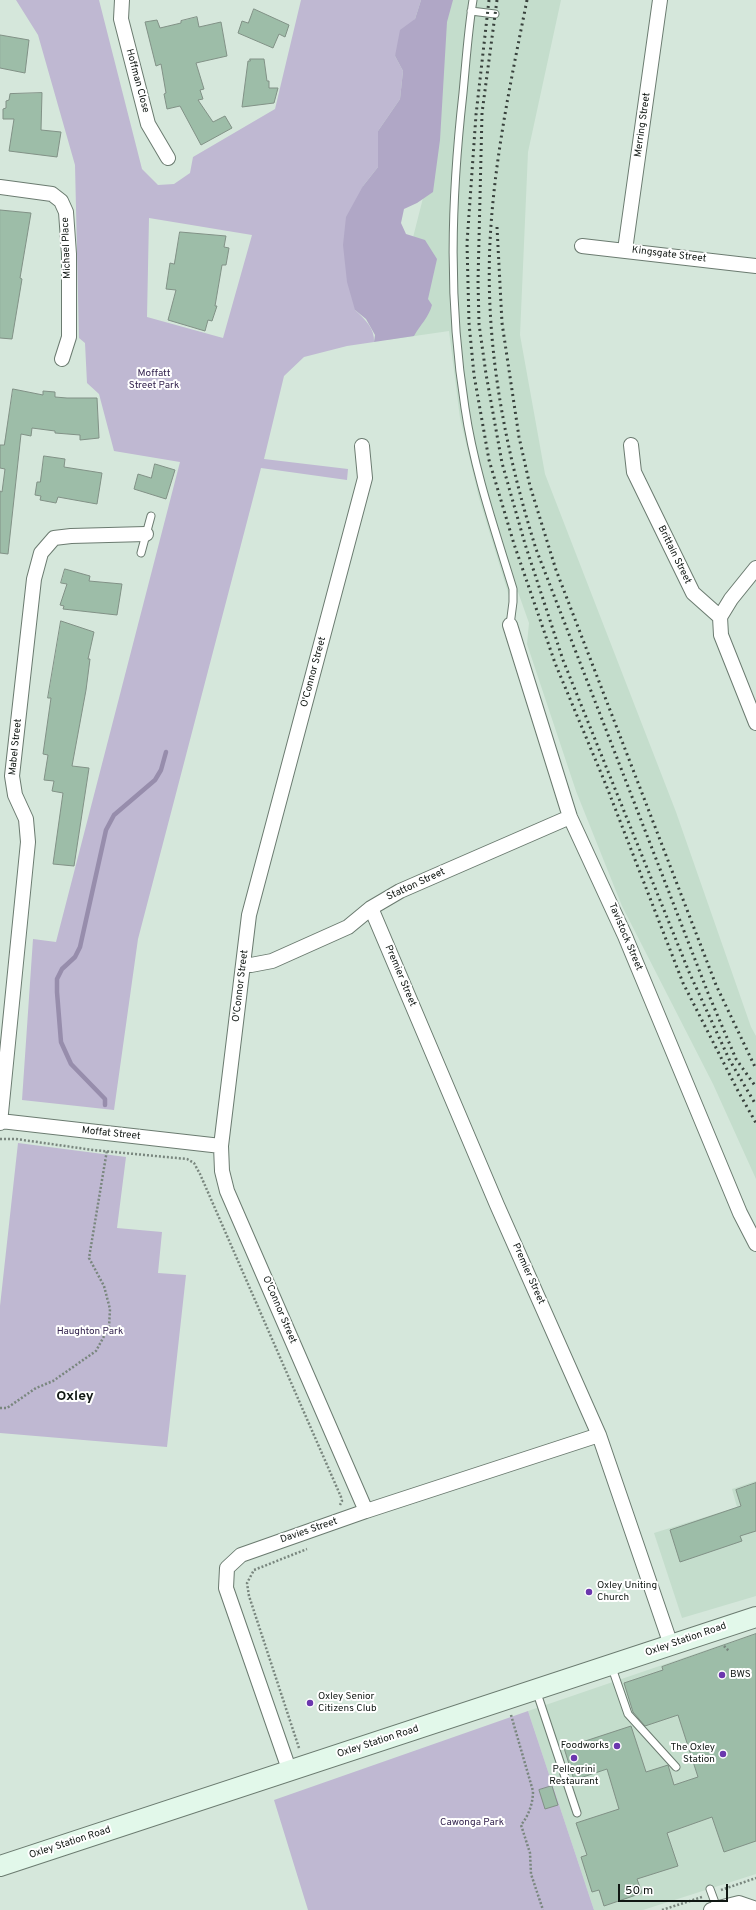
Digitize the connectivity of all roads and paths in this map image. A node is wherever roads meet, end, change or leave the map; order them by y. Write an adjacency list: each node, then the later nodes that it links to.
1 (122, 0): 6 (street, Hoffman Close)
2 (473, 0): 4 (lane)
3 (660, 0): 9 (street, Merring Street)
4 (471, 11): 5 (lane); 19 (lane)
5 (495, 14)
6 (168, 158)
7 (0, 187): 11 (street, Michael Place)
8 (582, 246): 9 (street, Kingsgate Street)
9 (625, 250): 10 (street, Kingsgate Street)
10 (756, 266)
11 (62, 359)
12 (631, 445): 18 (street, Brittain Street)
13 (362, 446): 23 (street, O'Connor Street)
14 (151, 516): 15 (lane)
15 (146, 534): 16 (lane); 24 (street, Mabel Street)
16 (142, 553)
17 (756, 568): 18 (street)
18 (720, 617): 20 (street)
19 (510, 625): 21 (street, Tavistock Street)
20 (756, 723)
21 (570, 817): 22 (street, Statton Street); 29 (street, Tavistock Street)
22 (371, 908): 23 (street, Statton Street); 31 (street, Premier Street)
23 (244, 964): 27 (street, O'Connor Street)
24 (0, 1122): 25 (street, Moffat Street)
25 (109, 1134): 27 (street, Moffat Street); 28 (path)
26 (0, 1139): 28 (path)
27 (221, 1146): 32 (street, O'Connor Street)
28 (106, 1151): 30 (path); 33 (path)
29 (756, 1244)
30 (0, 1408)
31 (599, 1435): 32 (street, Davies Street); 36 (street, Premier Street)
32 (366, 1511): 33 (street, Davies Street)
33 (340, 1520): 42 (street, Davies Street)
34 (309, 1548): 40 (path)
35 (756, 1617): 36 (main road, Oxley Station Road)
36 (671, 1645): 37 (main road, Oxley Station Road)
37 (611, 1665): 38 (main road, Oxley Station Road); 41 (lane)
38 (536, 1690): 42 (main road, Oxley Station Road); 43 (lane)
39 (510, 1713): 48 (path)
40 (299, 1748)
41 (676, 1767)
42 (290, 1772): 44 (main road, Oxley Station Road)
43 (577, 1813)
44 (0, 1866)
45 (710, 1889): 46 (lane)
46 (714, 1909): 47 (street)
47 (756, 1909)
48 (543, 1910)

